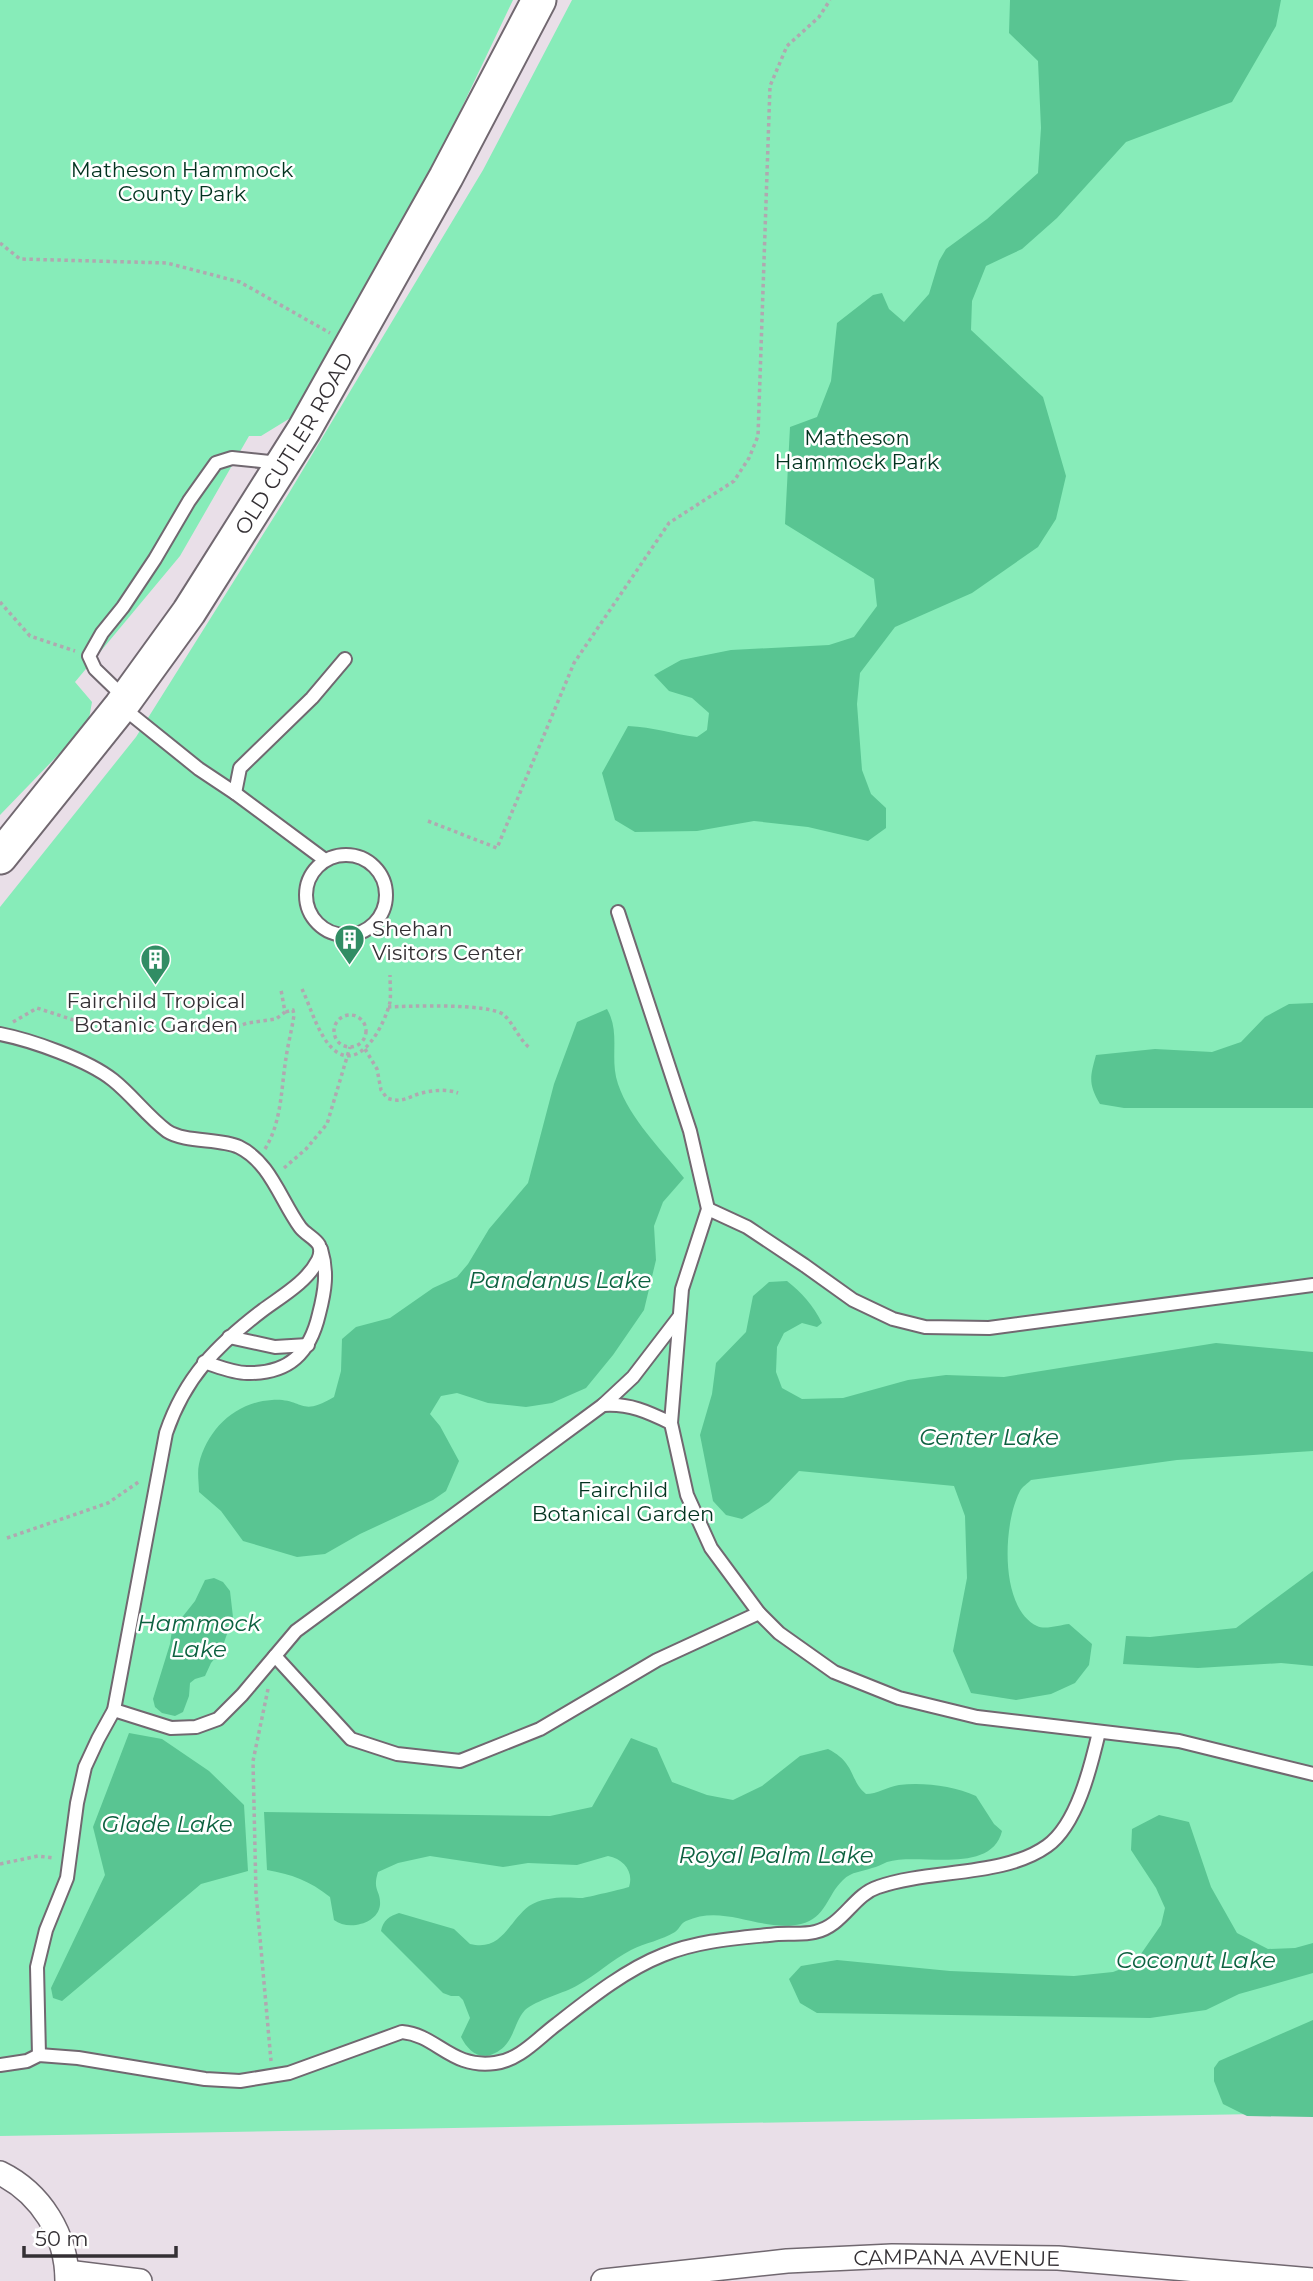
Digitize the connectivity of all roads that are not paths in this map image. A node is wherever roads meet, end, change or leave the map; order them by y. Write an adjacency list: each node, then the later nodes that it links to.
1 (539, 0): 2 (main road, OLD CUTLER ROAD)
2 (282, 464): 4 (main road, OLD CUTLER ROAD); 4 (lane)
3 (345, 659): 5 (lane)
4 (124, 703): 5 (lane); 6 (main road, OLD CUTLER ROAD)
5 (235, 793): 7 (lane)
6 (0, 857)
7 (326, 860): 7 (lane)
8 (618, 912): 10 (lane)
9 (1, 1034): 11 (lane)
10 (708, 1209): 12 (lane); 13 (lane)
11 (321, 1249): 14 (lane); 15 (lane)
12 (1313, 1285)
13 (679, 1317): 17 (lane); 18 (lane)
14 (229, 1337): 15 (lane); 16 (lane)
15 (307, 1345): 16 (lane)
16 (204, 1363): 21 (lane)
17 (603, 1405): 18 (lane); 20 (lane)
18 (671, 1423): 19 (lane)
19 (759, 1613): 20 (lane); 22 (lane)
20 (275, 1656): 21 (lane)
21 (114, 1710): 24 (lane)
22 (1100, 1732): 23 (lane); 24 (lane)
23 (1313, 1774)
24 (39, 2055): 25 (lane)
25 (0, 2065)
26 (6, 2176): 27 (street)
27 (68, 2276): 29 (street)
28 (1313, 2280): 30 (street, CAMPANA AVENUE)
29 (140, 2281)
30 (603, 2281)

